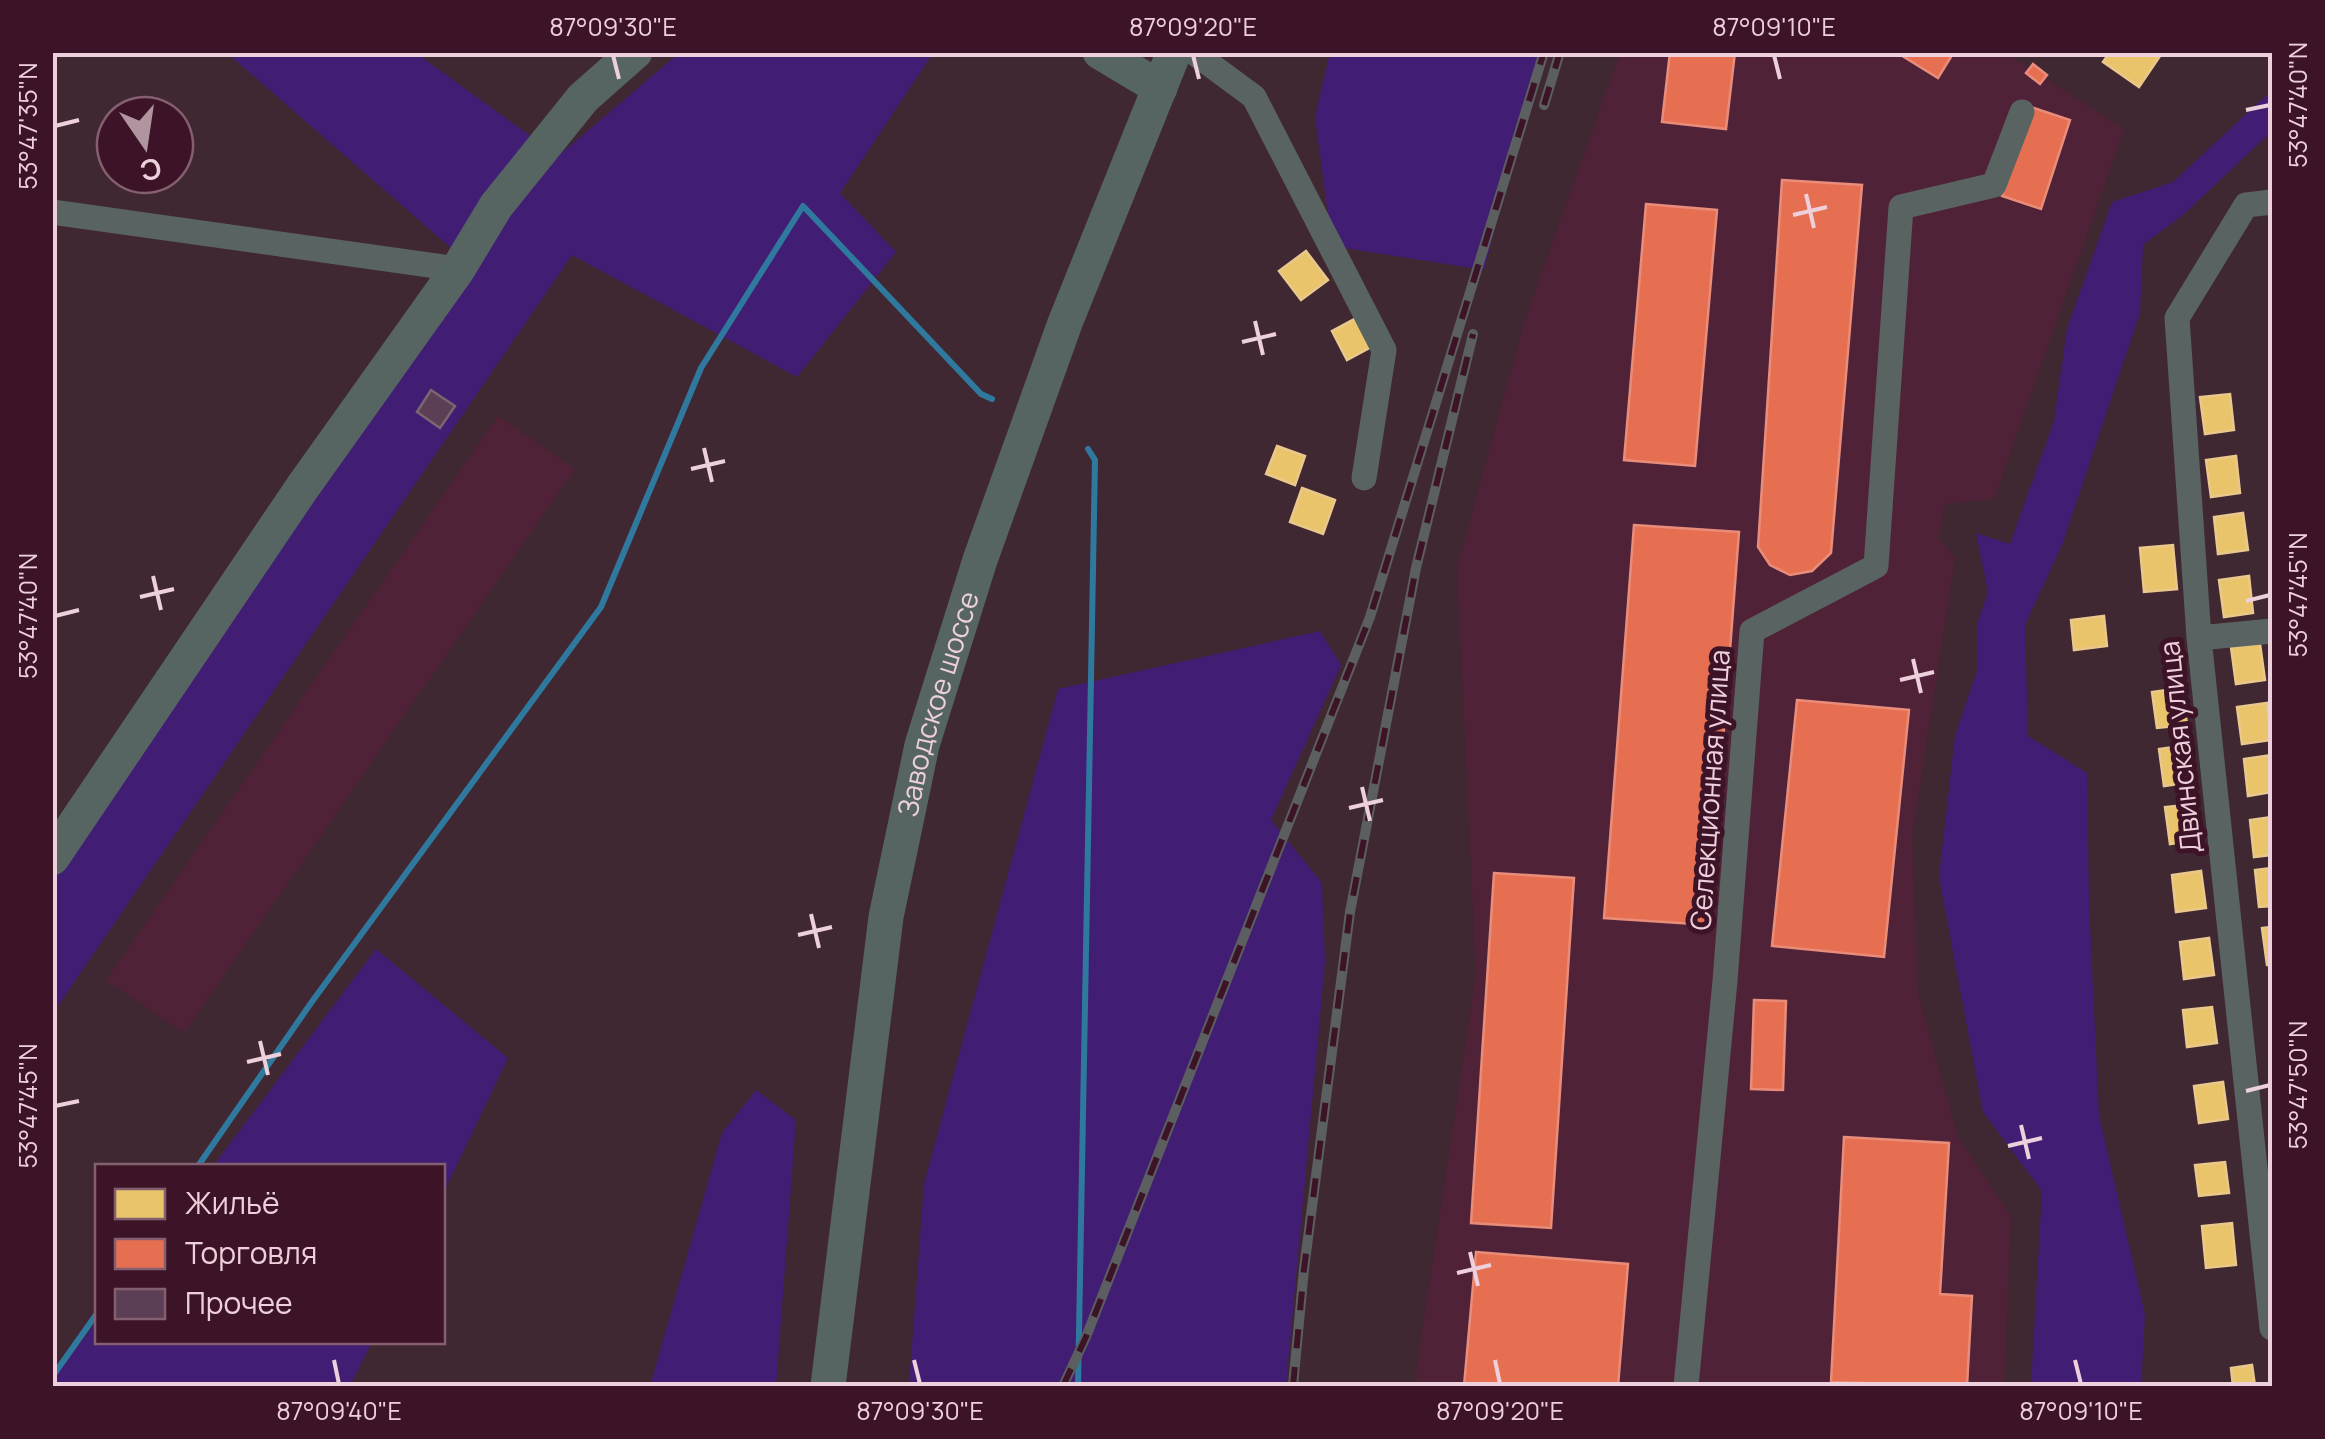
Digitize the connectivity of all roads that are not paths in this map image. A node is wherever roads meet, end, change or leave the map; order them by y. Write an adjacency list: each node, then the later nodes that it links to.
1 (634, 52): 9 (main road)
2 (1100, 52): 5 (main road)
3 (1174, 52): 5 (main road, Заводское шоссе)
4 (1193, 52): 10 (street)
5 (1160, 88): 16 (main road, Заводское шоссе)
6 (2022, 112): 17 (street, Селекционная улица)
7 (2272, 202): 12 (street, Двинская улица)
8 (52, 212): 9 (street)
9 (458, 269): 13 (main road)
10 (1364, 478)
11 (2272, 631): 12 (street)
12 (2199, 638): 14 (street, Двинская улица)
13 (52, 858)
14 (2270, 1285): 15 (street, Двинская улица)
15 (2272, 1328)
16 (828, 1386)
17 (1686, 1386)

